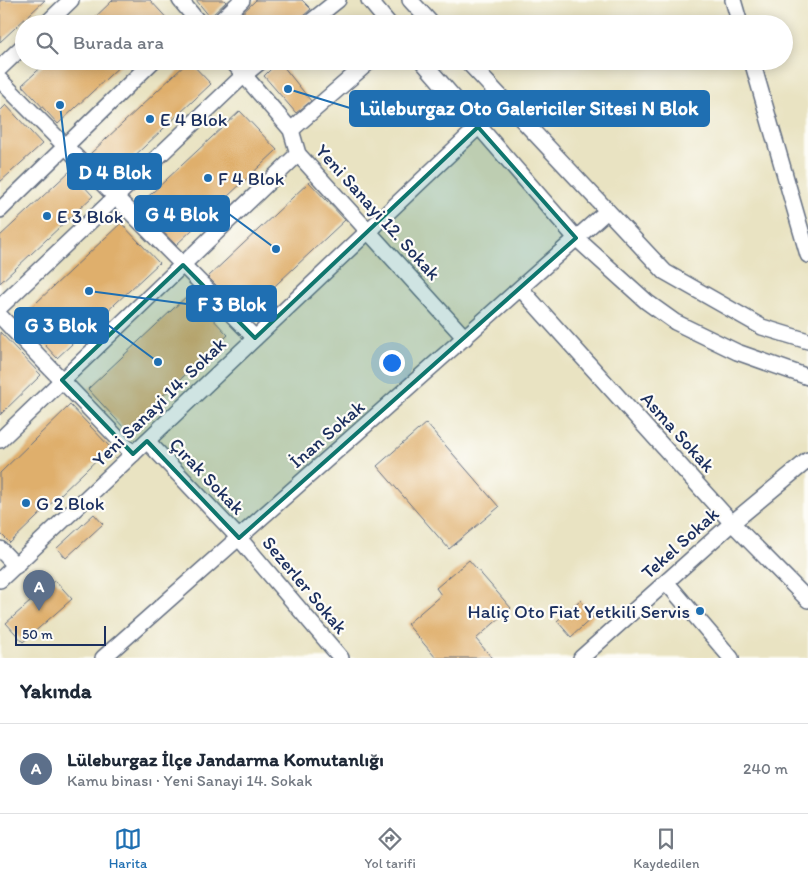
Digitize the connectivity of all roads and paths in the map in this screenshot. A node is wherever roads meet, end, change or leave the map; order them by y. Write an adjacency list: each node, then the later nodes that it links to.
1 (71, 0): 8 (street)
2 (180, 0): 9 (street)
3 (242, 0): 10 (street)
4 (338, 0): 11 (street)
5 (410, 0): 13 (street)
6 (733, 0): 14 (street)
7 (372, 1): 12 (street)
8 (55, 15)
9 (190, 15)
10 (226, 15)
11 (319, 15)
12 (382, 15)
13 (424, 15)
14 (737, 15)
15 (15, 54): 16 (street)
16 (0, 68)
17 (144, 70): 28 (street)
18 (240, 70): 24 (street, Yeni Sanayi 12. Sokak)
19 (250, 70): 24 (street)
20 (360, 70): 27 (street)
21 (430, 70): 26 (street)
22 (475, 70): 32 (street)
23 (755, 70): 35 (street)
24 (244, 75): 27 (street, Yeni Sanayi 12. Sokak); 30 (street)
25 (0, 80): 28 (street)
26 (478, 127): 33 (street, Yeni Sanayi 14. Sokak); 34 (street)
27 (290, 130): 29 (street, Yeni Sanayi 12. Sokak)
28 (66, 147): 30 (street); 31 (street)
29 (298, 154): 33 (street, Yeni Sanayi 12. Sokak); 36 (street)
30 (116, 198): 36 (street); 38 (street)
31 (0, 210)
32 (607, 211): 34 (street, İnan Sokak); 42 (street)
33 (369, 232): 40 (street, Yeni Sanayi 14. Sokak); 41 (street, Yeni Sanayi 12. Sokak)
34 (576, 238): 37 (street, İnan Sokak); 43 (street)
35 (808, 255)
36 (183, 265): 40 (street); 44 (street)
37 (521, 289): 41 (street, İnan Sokak); 49 (street, Asma Sokak)
38 (0, 307)
39 (0, 316): 44 (street)
40 (255, 338): 46 (street, Yeni Sanayi 14. Sokak)
41 (465, 338): 50 (street, İnan Sokak)
42 (808, 341)
43 (808, 377)
44 (62, 380): 45 (street); 47 (street)
45 (0, 440)
46 (147, 441): 47 (street, Yeni Sanayi 14. Sokak); 50 (street, Çırak Sokak)
47 (133, 454): 52 (street, Yeni Sanayi 14. Sokak)
48 (808, 460): 49 (street, Tekel Sokak)
49 (732, 523): 54 (street, Tekel Sokak); 55 (street, Asma Sokak)
50 (239, 538): 56 (street, İnan Sokak); 57 (street, Sezerler Sokak)
51 (0, 549): 52 (street)
52 (16, 566): 53 (street, Yeni Sanayi 14. Sokak)
53 (0, 580)
54 (667, 583): 58 (street, Tekel Sokak); 59 (street)
55 (808, 600)
56 (103, 658)
57 (341, 658)
58 (581, 658)
59 (731, 658)

